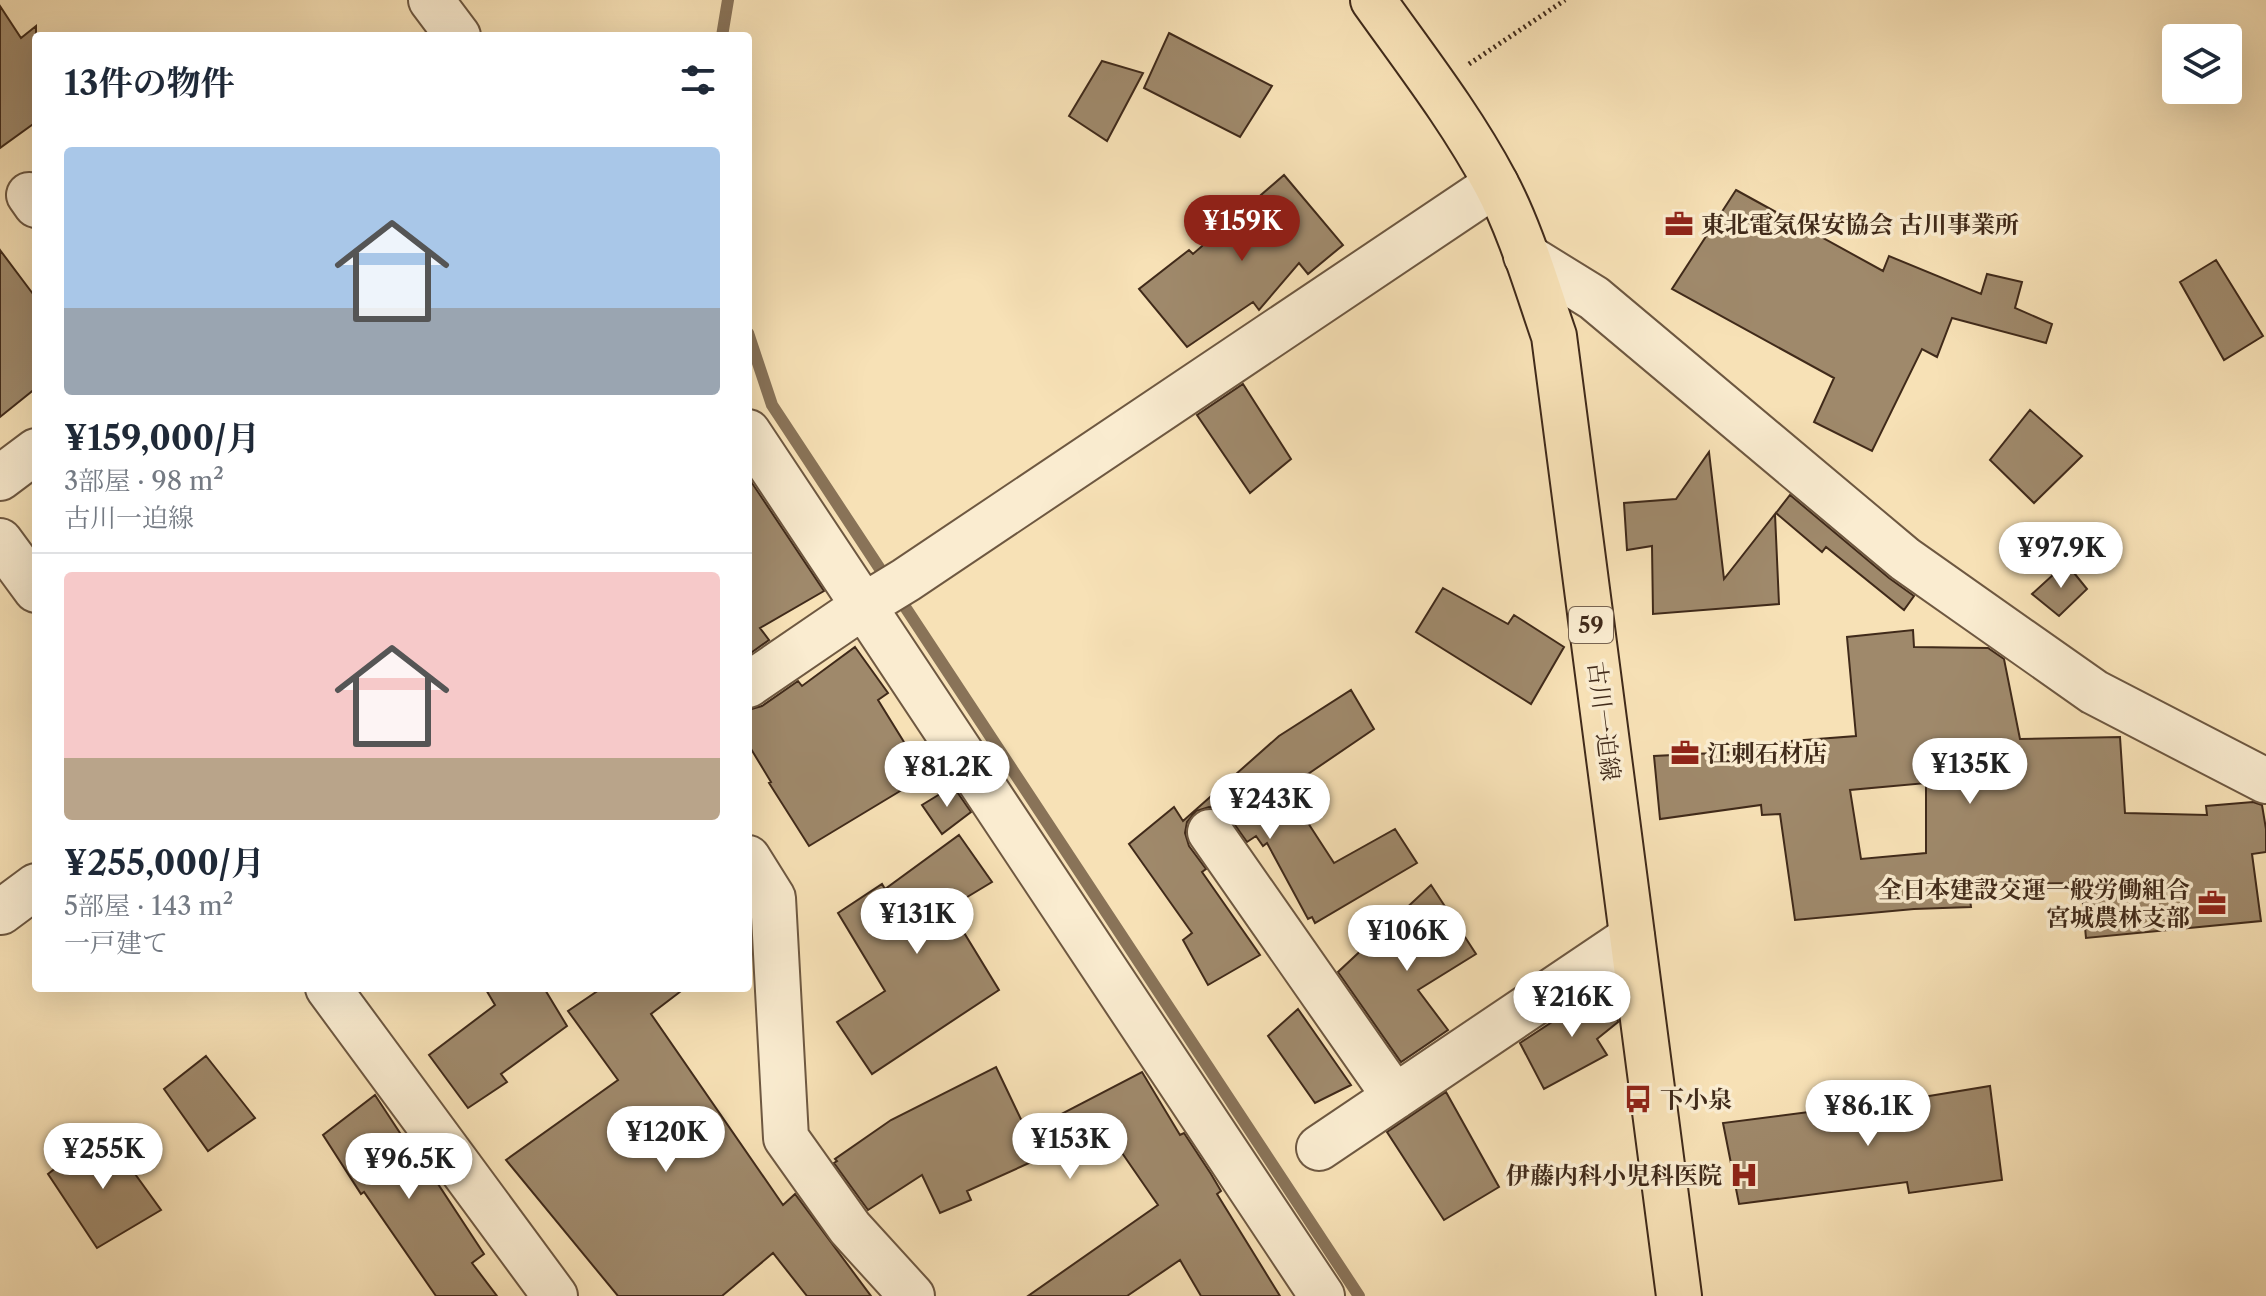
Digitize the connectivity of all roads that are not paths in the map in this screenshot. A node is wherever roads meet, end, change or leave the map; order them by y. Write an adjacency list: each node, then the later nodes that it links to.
1 (431, 0): 3 (street)
2 (1373, 0): 4 (main road, 古川一迫線 / 59)
3 (455, 32)
4 (1496, 184): 5 (main road, 古川一迫線 / 59); 11 (street)
5 (1526, 256): 13 (street); 18 (main road, 古川一迫線 / 59)
6 (752, 437): 11 (street)
7 (32, 454): 8 (street)
8 (0, 478)
9 (0, 541): 10 (street)
10 (32, 585)
11 (884, 593): 12 (street); 24 (street)
12 (752, 682)
13 (2266, 781)
14 (1210, 832): 20 (street)
15 (752, 864): 23 (street)
16 (32, 889): 17 (street)
17 (1, 912)
18 (1632, 937): 20 (street); 25 (main road, 古川一迫線 / 59)
19 (331, 992): 22 (street)
20 (1395, 1097): 21 (street)
21 (1319, 1148)
22 (555, 1296)
23 (912, 1296)
24 (1322, 1296)
25 (1679, 1296)

